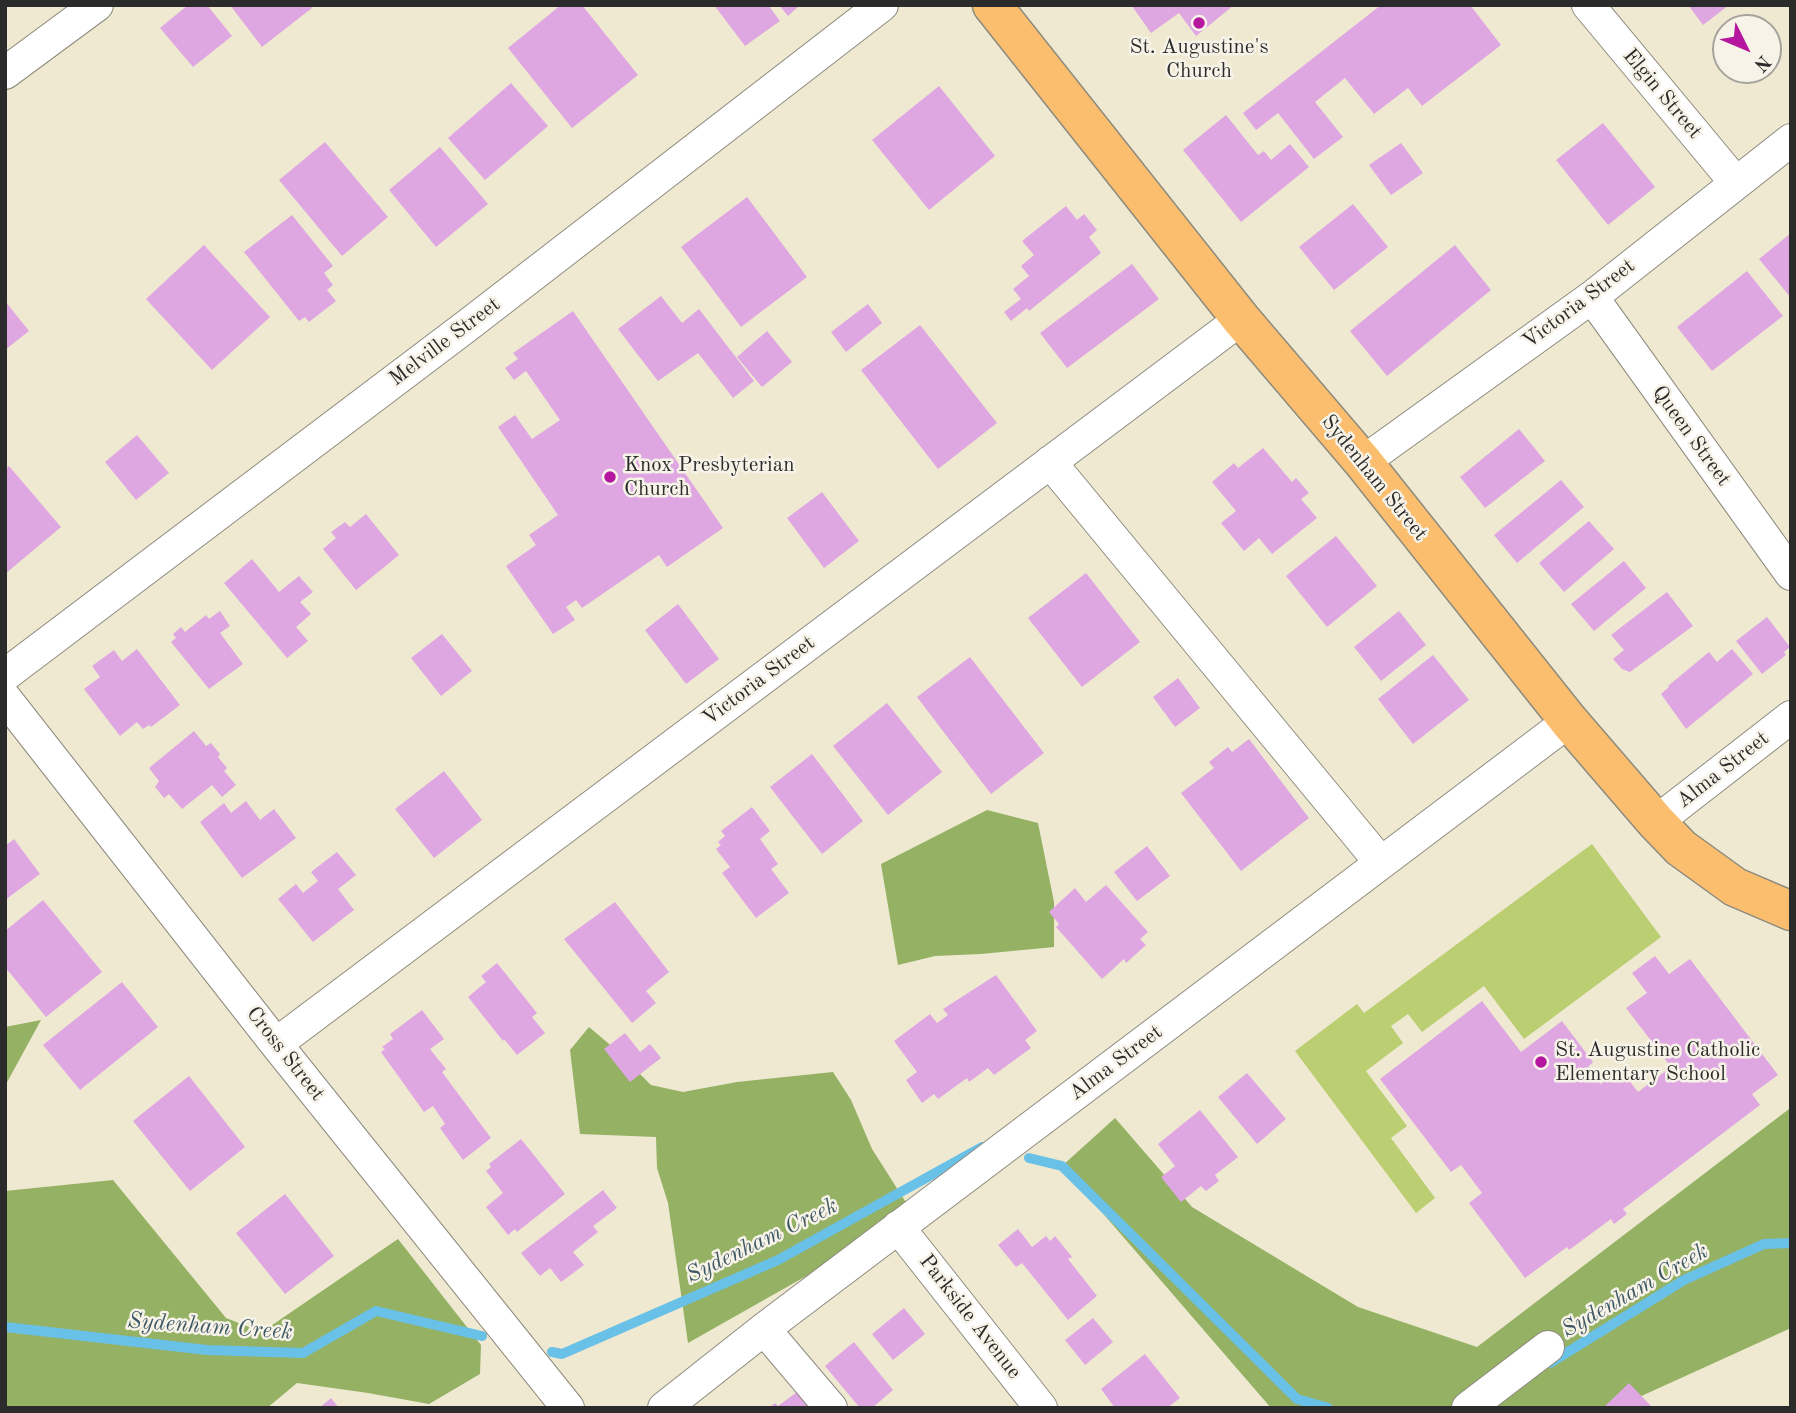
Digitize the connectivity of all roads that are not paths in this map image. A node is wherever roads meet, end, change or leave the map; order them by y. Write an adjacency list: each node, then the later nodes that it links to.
1 (97, 5): 5 (street)
2 (882, 5): 13 (street, Melville Street)
3 (992, 5): 9 (main road, Sydenham Street)
4 (1588, 5): 7 (street, Elgin Street)
5 (5, 73)
6 (1791, 140): 7 (street, Victoria Street)
7 (1736, 183): 8 (street, Victoria Street)
8 (1591, 298): 11 (street, Victoria Street); 12 (street, Queen Street)
9 (1241, 319): 10 (street, Victoria Street); 11 (main road, Sydenham Street)
10 (1050, 462): 18 (street); 20 (street, Victoria Street)
11 (1363, 462): 16 (main road, Sydenham Street)
12 (1791, 574)
13 (5, 675)
14 (5, 698): 20 (street, Cross Street)
15 (1791, 718): 17 (street, Alma Street)
16 (1569, 721): 17 (main road, Sydenham Street); 18 (street, Alma Street)
17 (1656, 822): 19 (main road, Sydenham Street)
18 (1381, 863): 21 (street, Alma Street)
19 (1791, 911)
20 (276, 1044): 24 (street, Cross Street)
21 (898, 1227): 22 (street, Alma Street); 27 (street, Parkside Avenue)
22 (764, 1329): 25 (street, Alma Street); 26 (street)
23 (1548, 1347): 28 (street)
24 (568, 1408)
25 (664, 1408)
26 (831, 1408)
27 (1041, 1408)
28 (1468, 1408)

